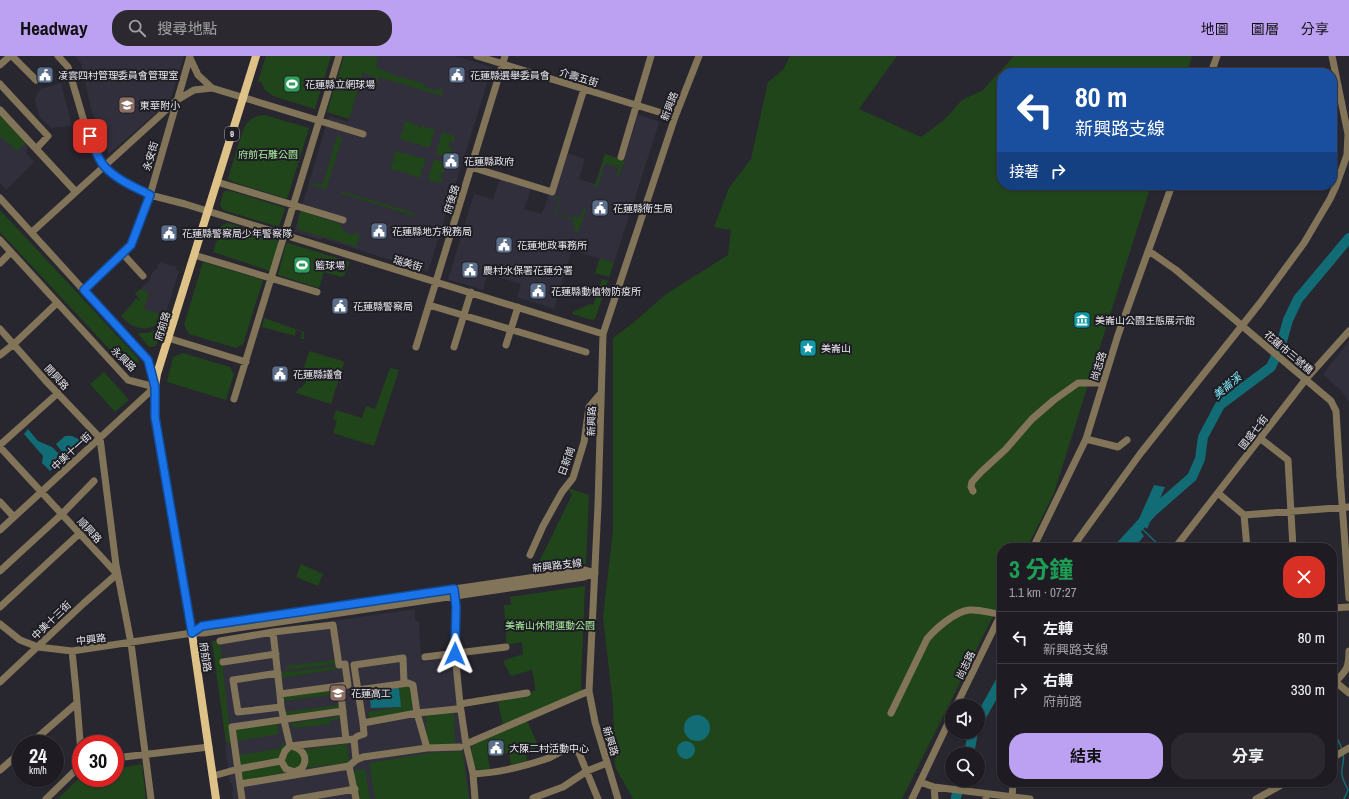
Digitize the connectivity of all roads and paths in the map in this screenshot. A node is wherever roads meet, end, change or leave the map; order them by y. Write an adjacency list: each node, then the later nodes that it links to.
1 (11, 56): 13 (street); 16 (street)
2 (58, 56): 30 (street)
3 (256, 56): 21 (main road, 府前路 / 9)
4 (339, 56): 26 (street)
5 (477, 56): 12 (street, 介壽五街)
6 (505, 56): 12 (street, 府後路)
7 (651, 56): 23 (street)
8 (699, 56): 25 (street, 新興路)
9 (1217, 56): 14 (street)
10 (1332, 56): 15 (street)
11 (190, 57): 19 (street); 22 (street, 永安街)
12 (503, 64): 20 (street, 介壽五街); 31 (street, 府後路)
13 (0, 65)
14 (1213, 68)
15 (1334, 68)
16 (36, 80)
17 (1337, 80): 33 (street)
18 (0, 84): 28 (street)
19 (212, 88): 21 (street); 22 (street)
20 (584, 89): 23 (street, 介壽五街); 31 (street)
21 (243, 97): 26 (street); 32 (main road, 府前路 / 9)
22 (177, 100): 30 (street); 37 (street, 永安街)
23 (636, 105): 25 (street, 介壽五街); 29 (street)
24 (0, 110): 28 (street)
25 (675, 117): 63 (street, 新興路)
26 (320, 121): 27 (street); 39 (street)
27 (363, 134)
28 (36, 149): 36 (street)
29 (621, 157)
30 (104, 166): 36 (street); 37 (street, 瑞美街)
31 (471, 167): 52 (street, 府後路)
32 (217, 182): 39 (street); 40 (main road, 府前路 / 9)
33 (1337, 182)
34 (1170, 190): 45 (street, 尚志路)
35 (1334, 190): 95 (street)
36 (76, 192): 42 (street)
37 (150, 195): 40 (street, 瑞美街); 47 (street, 永安街)
38 (0, 198): 42 (street, 永興路)
39 (294, 205): 41 (street); 43 (street)
40 (207, 212): 43 (street, 瑞美街); 48 (main road, 府前路 / 9)
41 (343, 220)
42 (32, 232): 53 (street, 永興路)
43 (284, 235): 51 (street); 52 (street, 瑞美街)
44 (0, 240): 46 (street, 永興路)
45 (1149, 251): 72 (street, 尚志路); 87 (street, 花蓮市三號橋, bridge)
46 (11, 252): 49 (street); 56 (street, 永興路)
47 (122, 253): 50 (street); 53 (street, 永安街)
48 (194, 255): 51 (street); 64 (main road, 府前路 / 9)
49 (0, 263)
50 (143, 276)
51 (271, 278): 54 (street); 71 (street)
52 (436, 282): 55 (street, 瑞美街); 57 (street, 府後路)
53 (84, 290): 73 (street, 永興路)
54 (317, 292)
55 (471, 292): 58 (street, 瑞美街); 59 (street)
56 (57, 303): 65 (street); 73 (street, 永興路)
57 (429, 304): 59 (street); 67 (street, 府後路)
58 (518, 307): 61 (street); 63 (street, 瑞美街)
59 (463, 316): 61 (street); 68 (street)
60 (0, 329): 65 (street, 開興路)
61 (511, 330): 66 (street); 69 (street)
62 (1349, 331): 79 (street, 國盛七街)
63 (603, 334): 74 (street, 新興路)
64 (168, 338): 71 (street); 73 (main road, 府前路 / 9)
65 (14, 344): 70 (street); 75 (street, 開興路)
66 (506, 346)
67 (416, 347)
68 (454, 347)
69 (586, 352)
70 (0, 355)
71 (246, 362): 76 (street)
72 (1103, 383): 78 (street, 尚志路); 83 (street)
73 (155, 387): 77 (street, 中美十一街); 112 (main road, 府前路 / 9)
74 (601, 392): 99 (street, 日新崗); 101 (street, 新興路)
75 (58, 393): 77 (street, 開興路); 81 (street)
76 (234, 399)
77 (100, 438): 84 (street, 中美十一街); 102 (street)
78 (1086, 439): 80 (street); 94 (street, 尚志路)
79 (1261, 439): 85 (street, 國盛七街); 88 (street)
80 (1127, 440)
81 (0, 446): 84 (street, 順興路)
82 (94, 481): 89 (street)
83 (973, 491)
84 (42, 492): 89 (street, 順興路); 91 (street, 中美十一街)
85 (1218, 493): 90 (street); 96 (street, 國盛七街)
86 (0, 502): 91 (street)
87 (1346, 507): 88 (street); 104 (street, 花蓮市三號橋)
88 (1291, 510): 90 (street); 98 (street)
89 (62, 514): 93 (street, 順興路); 100 (street)
90 (1244, 515): 97 (street)
91 (14, 517): 92 (street, 中美十一街)
92 (0, 530)
93 (80, 533): 102 (street, 順興路); 105 (street)
94 (1035, 543)
95 (1076, 543)
96 (1179, 543)
97 (1247, 543)
98 (1293, 543)
99 (530, 555)
100 (0, 571)
101 (595, 573): 103 (street, 新興路支線); 130 (street, 新興路)
102 (117, 574): 114 (street); 115 (street, 中美十三街)
103 (455, 593): 112 (street, 新興路支線); 120 (street)
104 (1349, 598)
105 (0, 607)
106 (1349, 607): 107 (street)
107 (1337, 608)
108 (997, 613): 140 (street)
109 (997, 621): 134 (street, 尚志路)
110 (0, 624): 115 (street, 中興路)
111 (273, 632): 113 (street); 119 (street); 128 (street)
112 (192, 633): 114 (street, 中興路); 149 (main road, 府前路 / 9)
113 (220, 641)
114 (131, 643): 117 (street, 中興路); 152 (street)
115 (38, 647): 117 (street, 中興路); 125 (street, 中美十三街)
116 (506, 647): 120 (street)
117 (72, 651): 135 (street)
118 (1349, 651): 124 (street)
119 (276, 654): 122 (street); 123 (street)
120 (455, 654): 121 (street); 137 (street)
121 (426, 657)
122 (223, 662)
123 (278, 673): 133 (street); 136 (street)
124 (1337, 677)
125 (0, 682)
126 (1337, 683): 132 (street)
127 (404, 684): 129 (street); 129 (street); 139 (street)
128 (340, 686): 133 (street); 138 (street)
129 (358, 690): 142 (street)
130 (589, 691): 148 (street); 158 (street, 新興路)
131 (527, 693): 137 (street)
132 (1349, 693)
133 (280, 694): 136 (street)
134 (959, 699)
135 (77, 703): 144 (street); 145 (street)
136 (281, 707): 141 (street)
137 (458, 707): 139 (street); 148 (street)
138 (343, 711): 141 (street); 146 (street)
139 (417, 713): 142 (street); 150 (street)
140 (891, 713)
141 (285, 719): 147 (street); 160 (street)
142 (363, 723): 146 (street)
143 (945, 730): 167 (street)
144 (40, 735)
145 (80, 735)
146 (350, 739): 147 (street); 156 (street)
147 (292, 746): 157 (street); 163 (street)
148 (463, 746): 150 (street); 165 (street)
149 (209, 747): 152 (street); 166 (main road, 府前路 / 9)
150 (428, 748): 156 (street)
151 (1347, 749): 153 (street)
152 (146, 754): 154 (street); 179 (street)
153 (1337, 755)
154 (124, 757)
155 (12, 760): 161 (street)
156 (356, 760): 159 (street)
157 (281, 761): 160 (street); 163 (street)
158 (607, 763): 162 (street); 177 (street, 新興路)
159 (349, 766): 163 (street); 172 (street)
160 (238, 769): 166 (street); 168 (street)
161 (0, 770)
162 (587, 771): 165 (street); 176 (street); 185 (street)
163 (295, 773): 168 (street)
164 (72, 774): 178 (street)
165 (473, 774): 184 (street)
166 (213, 776): 180 (main road, 府前路 / 9)
167 (920, 782): 169 (street); 186 (street)
168 (240, 784): 181 (street)
169 (934, 787): 175 (street); 187 (street)
170 (1012, 787): 175 (street)
171 (1278, 787): 189 (street)
172 (354, 789): 173 (street); 183 (street)
173 (341, 795): 174 (street)
174 (320, 797): 182 (street)
175 (1010, 797): 188 (street)
176 (533, 798)
177 (616, 798)
178 (46, 799)
179 (151, 799)
180 (216, 799)
181 (242, 799)
182 (296, 799)
183 (356, 799)
184 (475, 799)
185 (598, 799)
186 (912, 799)
187 (935, 799)
188 (1030, 799)
189 (1256, 799)

